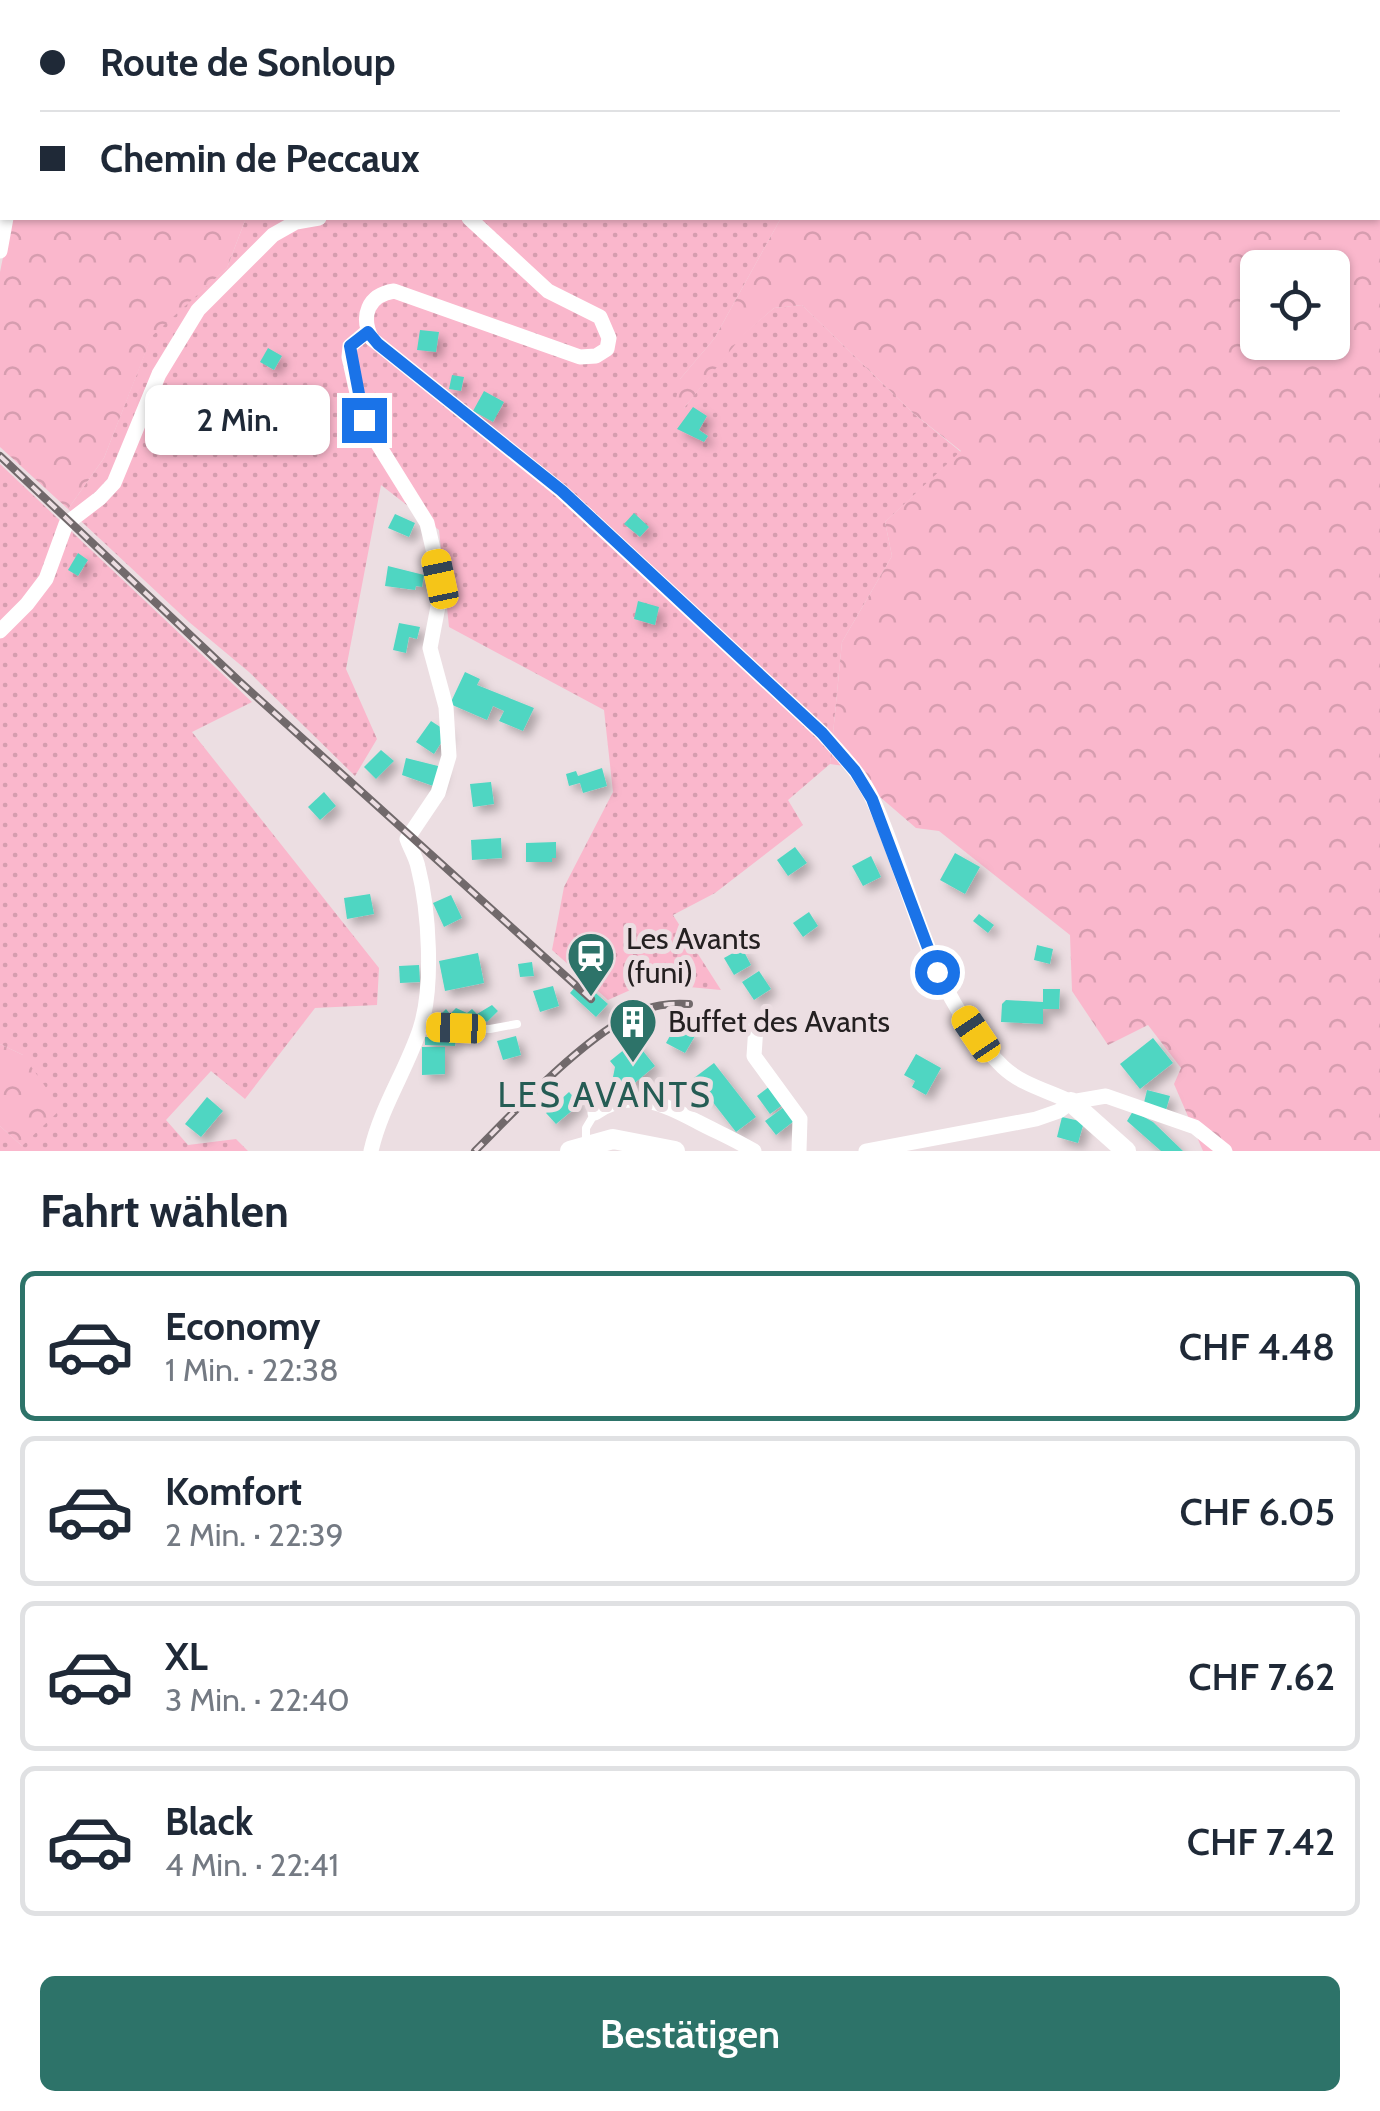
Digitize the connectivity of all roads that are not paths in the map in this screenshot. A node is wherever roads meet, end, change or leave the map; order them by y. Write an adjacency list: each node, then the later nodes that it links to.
1 (6, 220): 4 (street)
2 (308, 220): 6 (street)
3 (471, 220): 5 (street)
4 (0, 250)
5 (368, 332): 9 (street); 10 (street)
6 (0, 630)
7 (516, 1024): 9 (lane)
8 (756, 1026): 16 (street)
9 (420, 1027): 13 (street)
10 (1072, 1102): 17 (street); 18 (street); 19 (street)
11 (595, 1113): 12 (lane); 15 (street)
12 (578, 1148): 14 (street)
13 (370, 1151)
14 (675, 1151)
15 (754, 1151)
16 (798, 1151)
17 (866, 1151)
18 (1126, 1151)
19 (1225, 1151)

